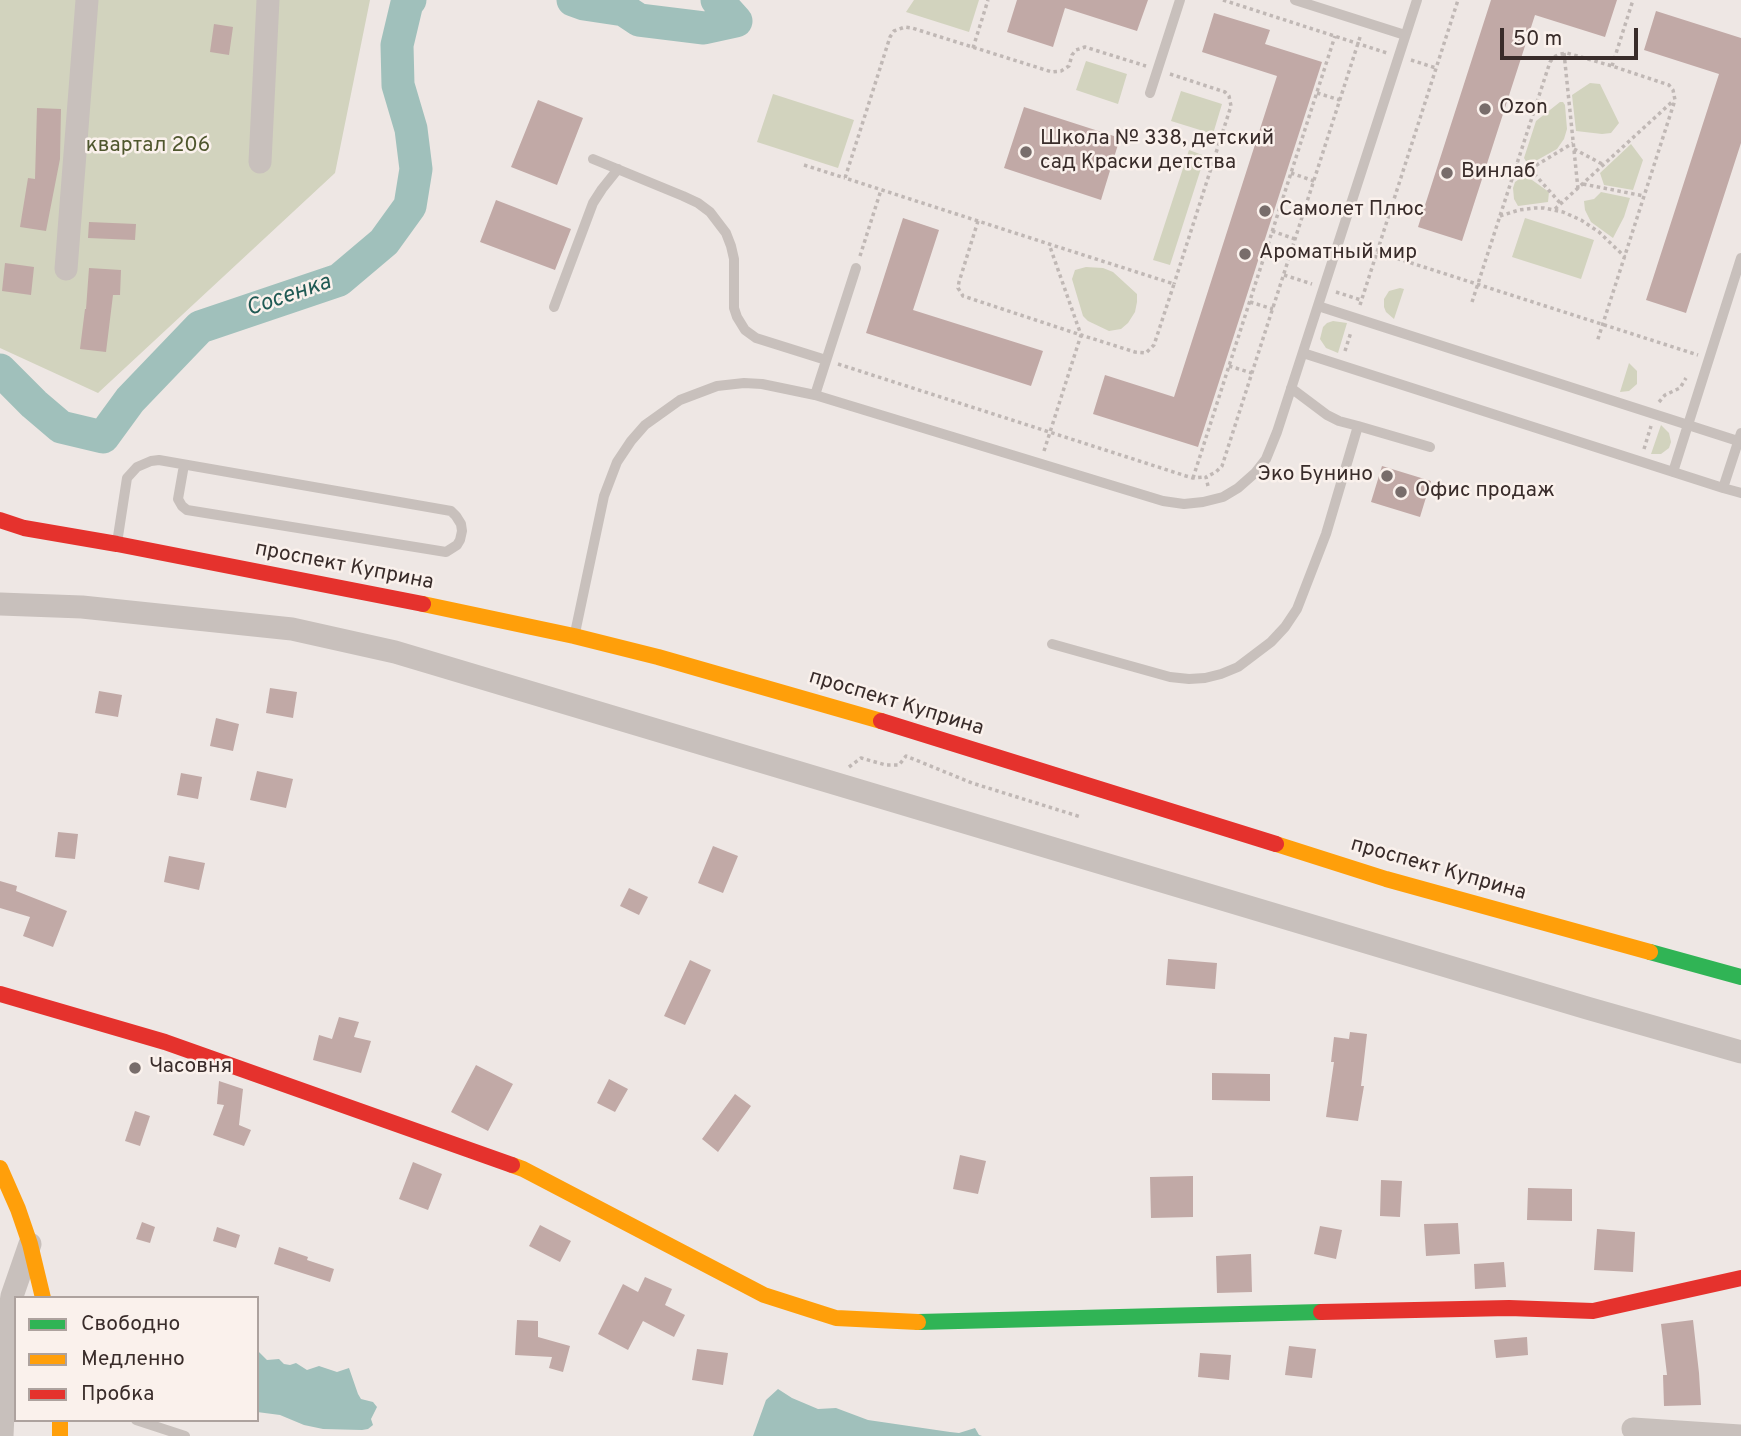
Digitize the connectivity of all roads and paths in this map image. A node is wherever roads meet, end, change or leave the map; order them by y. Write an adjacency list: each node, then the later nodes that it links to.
1 (87, 0): 51 (street)
2 (268, 0): 27 (street)
3 (988, 0): 14 (path)
4 (1180, 0): 19 (lane)
5 (1223, 0): 12 (path)
6 (1295, 0): 10 (lane)
7 (1417, 0): 11 (lane)
8 (1458, 0): 18 (path)
9 (1633, 0): 17 (path)
10 (1365, 22): 11 (lane); 13 (path)
11 (1405, 35): 16 (lane)
12 (1335, 36): 13 (path); 21 (path)
13 (1358, 43): 16 (path); 22 (path)
14 (973, 48): 19 (path); 34 (path)
15 (1564, 53): 17 (path); 24 (path); 29 (path)
16 (1398, 56): 18 (path); 56 (lane)
17 (1612, 66): 23 (path)
18 (1436, 68): 47 (path)
19 (1158, 70): 20 (lane); 52 (path)
20 (1150, 93)
21 (1317, 93): 22 (path); 33 (path)
22 (1340, 100): 35 (path)
23 (1675, 100): 30 (path); 39 (path)
24 (1573, 143): 25 (path); 32 (path)
25 (1574, 149): 30 (path); 37 (path)
26 (593, 159): 31 (lane)
27 (260, 162)
28 (804, 165): 34 (path)
29 (1517, 165): 32 (path); 42 (path)
30 (1604, 165): 36 (path)
31 (618, 169): 57 (lane); 65 (lane)
32 (1530, 169): 40 (path)
33 (1291, 173): 35 (path); 44 (path)
34 (845, 178): 38 (path)
35 (1314, 181): 45 (path)
36 (1583, 184): 37 (path); 39 (path)
37 (1578, 189): 40 (path)
38 (881, 190): 43 (path); 50 (path)
39 (1644, 195): 48 (path)
40 (1561, 204): 41 (path)
41 (1555, 209): 42 (path); 48 (path)
42 (1500, 216): 53 (path)
43 (978, 221): 46 (path); 61 (path)
44 (1272, 231): 45 (path); 54 (path)
45 (1295, 239): 58 (path)
46 (1049, 244): 52 (path); 61 (path)
47 (1377, 252): 53 (path); 59 (path)
48 (1625, 257): 60 (path)
49 (1741, 258): 64 (lane)
50 (856, 268): 65 (lane)
51 (66, 269)
52 (1174, 284): 61 (path)
53 (1478, 284): 55 (path); 60 (path)
54 (1250, 302): 58 (path); 67 (path)
55 (1472, 302)
56 (1318, 306): 59 (lane); 63 (lane)
57 (554, 307)
58 (1273, 309): 68 (path)
59 (1355, 318): 66 (path); 71 (lane)
60 (1603, 324): 62 (path); 64 (path)
61 (1081, 335): 73 (path)
62 (1597, 342)
63 (1303, 353): 66 (lane); 69 (lane)
64 (1709, 359): 71 (lane)
65 (826, 360): 70 (lane); 73 (path)
66 (1340, 365): 78 (lane)
67 (1229, 366): 68 (path); 80 (path)
68 (1252, 373): 79 (path)
69 (1291, 388): 72 (lane); 83 (lane)
70 (815, 395): 76 (lane); 89 (lane)
71 (1688, 425): 74 (lane); 78 (lane)
72 (1357, 426): 75 (lane); 90 (lane)
73 (1050, 432): 76 (path); 80 (path)
74 (1740, 439): 81 (lane)
75 (1430, 447)
76 (1040, 464): 83 (lane)
77 (184, 465): 77 (lane); 87 (lane)
78 (1673, 472): 81 (lane)
79 (1206, 477): 80 (path); 83 (path)
80 (1193, 478)
81 (1723, 488): 82 (lane)
82 (1741, 494)
83 (1211, 500)
84 (0, 520): 85 (main road, проспект Куприна)
85 (24, 528): 86 (main road, проспект Куприна); 87 (main road, проспект Куприна)
86 (0, 531)
87 (117, 544): 89 (main road, проспект Куприна)
88 (0, 604): 91 (street)
89 (574, 636): 93 (main road, проспект Куприна)
90 (1052, 644)
91 (840, 785): 92 (path); 95 (street)
92 (1081, 817)
93 (1741, 977)
94 (0, 995): 98 (main road)
95 (1741, 1052)
96 (0, 1168): 97 (main road)
97 (30, 1244): 99 (main road); 100 (street)
98 (1741, 1278)
99 (43, 1296)
100 (3, 1344): 103 (street)
101 (142, 1422): 104 (lane)
102 (1633, 1429): 105 (street)
103 (2, 1436)
104 (185, 1436)
105 (1740, 1436)

